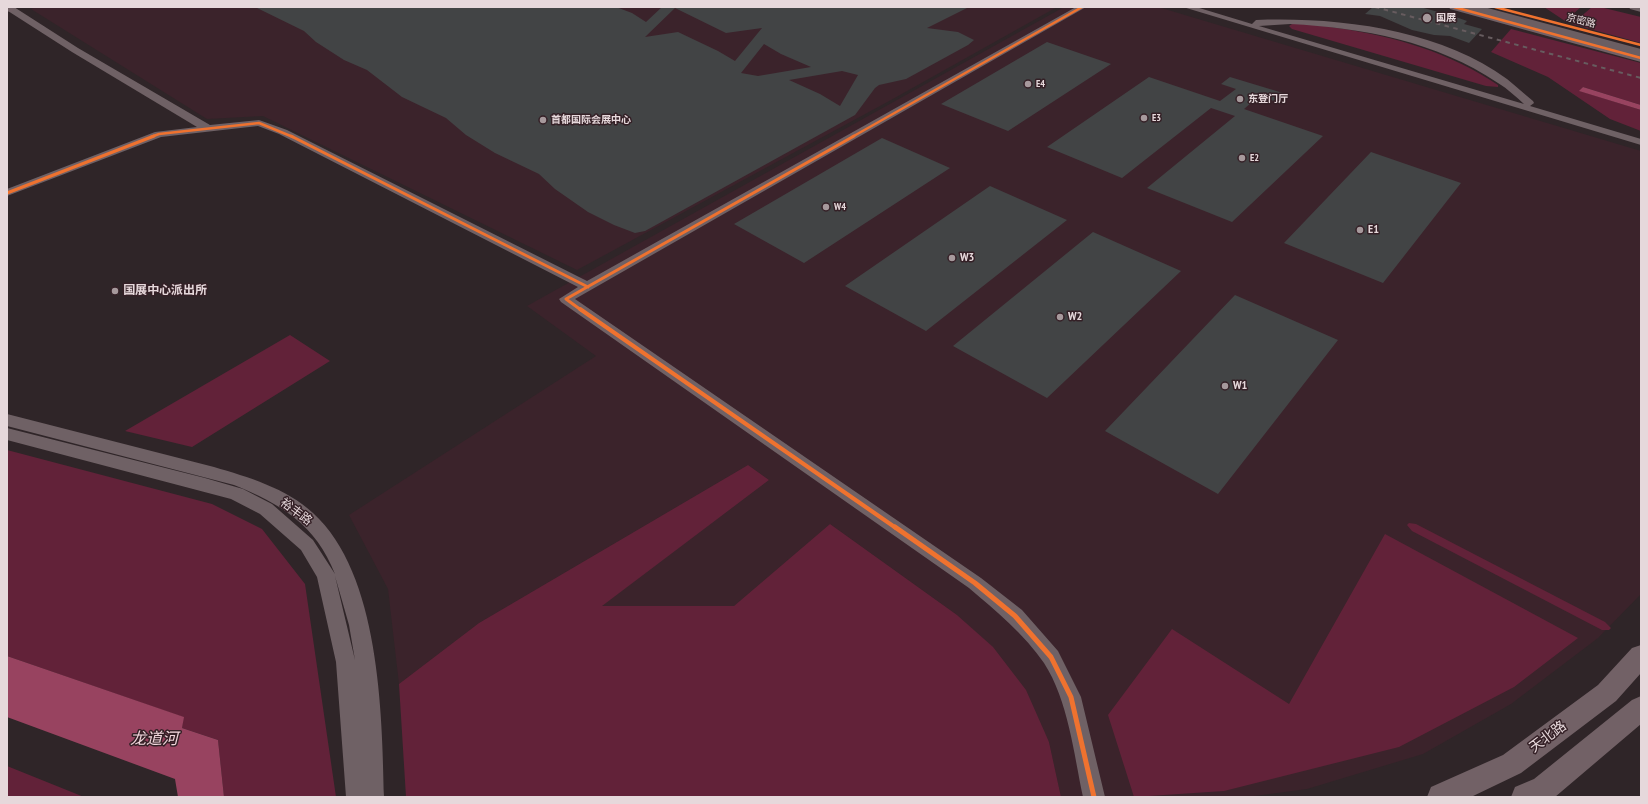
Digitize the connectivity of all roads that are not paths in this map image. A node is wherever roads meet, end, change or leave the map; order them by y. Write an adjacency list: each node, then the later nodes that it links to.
1 (1082, 7): 21 (street)
2 (1187, 7): 19 (street)
3 (1201, 7): 11 (street)
4 (1454, 7): 15 (main road, 京密路)
5 (1470, 7): 14 (highway)
6 (1487, 7): 13 (highway)
7 (1495, 7): 12 (main road, 京密路)
8 (1633, 7): 10 (street)
9 (11, 8): 17 (street)
10 (1641, 9)
11 (1256, 23): 16 (street); 16 (street)
12 (1641, 45)
13 (1641, 49)
14 (1641, 53)
15 (1641, 58)
16 (1529, 103): 18 (street)
17 (207, 128): 20 (street); 21 (street)
18 (1641, 135)
19 (1641, 142)
20 (7, 193)
21 (588, 287): 28 (street)
22 (7, 420): 27 (street, 裕丰路)
23 (7, 434): 26 (street, 裕丰路)
24 (1641, 656): 29 (main road, 天北路)
25 (1641, 708): 30 (main road)
26 (357, 797)
27 (373, 797)
28 (1094, 797)
29 (1441, 797)
30 (1525, 797)

